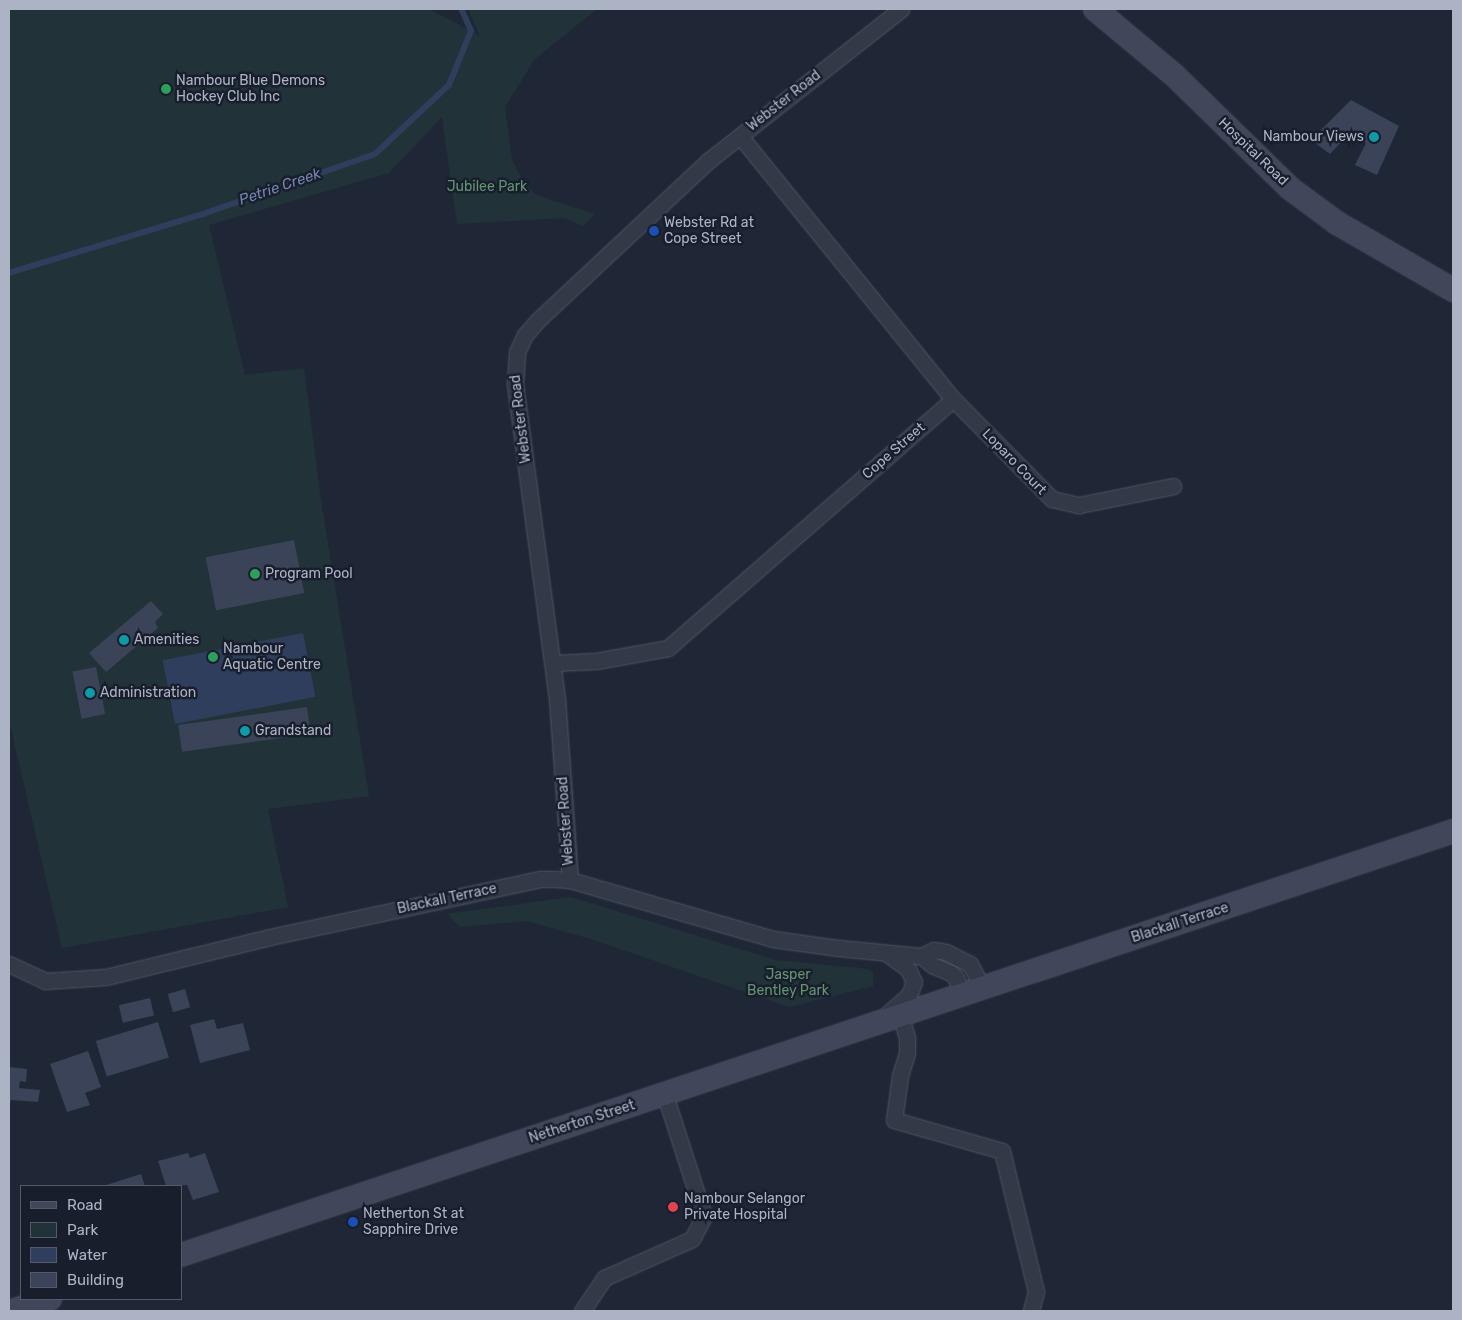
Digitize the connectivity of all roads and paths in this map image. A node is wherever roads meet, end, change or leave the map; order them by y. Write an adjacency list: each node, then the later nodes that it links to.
1 (901, 9): 3 (street, Webster Road)
2 (1095, 9): 4 (main road, Hospital Road)
3 (740, 136): 5 (street); 7 (street, Webster Road)
4 (1453, 290)
5 (953, 399): 6 (street, Loparo Court); 7 (street, Cope Street)
6 (1173, 486)
7 (553, 664): 9 (street, Webster Road)
8 (1453, 831): 13 (main road, Blackall Terrace)
9 (570, 880): 10 (street, Blackall Terrace); 12 (street, Blackall Terrace)
10 (886, 953): 11 (street, Blackall Terrace); 15 (street, Blackall Terrace)
11 (921, 956): 13 (street, Blackall Terrace); 13 (street, Blackall Terrace)
12 (9, 964)
13 (973, 992): 14 (main road, Netherton Street)
14 (901, 1017): 15 (main road, Netherton Street); 21 (street)
15 (872, 1026): 16 (main road, Netherton Street)
16 (665, 1095): 17 (main road, Netherton Street); 20 (street)
17 (182, 1255)
18 (47, 1300): 19 (main road)
19 (12, 1311)
20 (582, 1311)
21 (1031, 1311)

